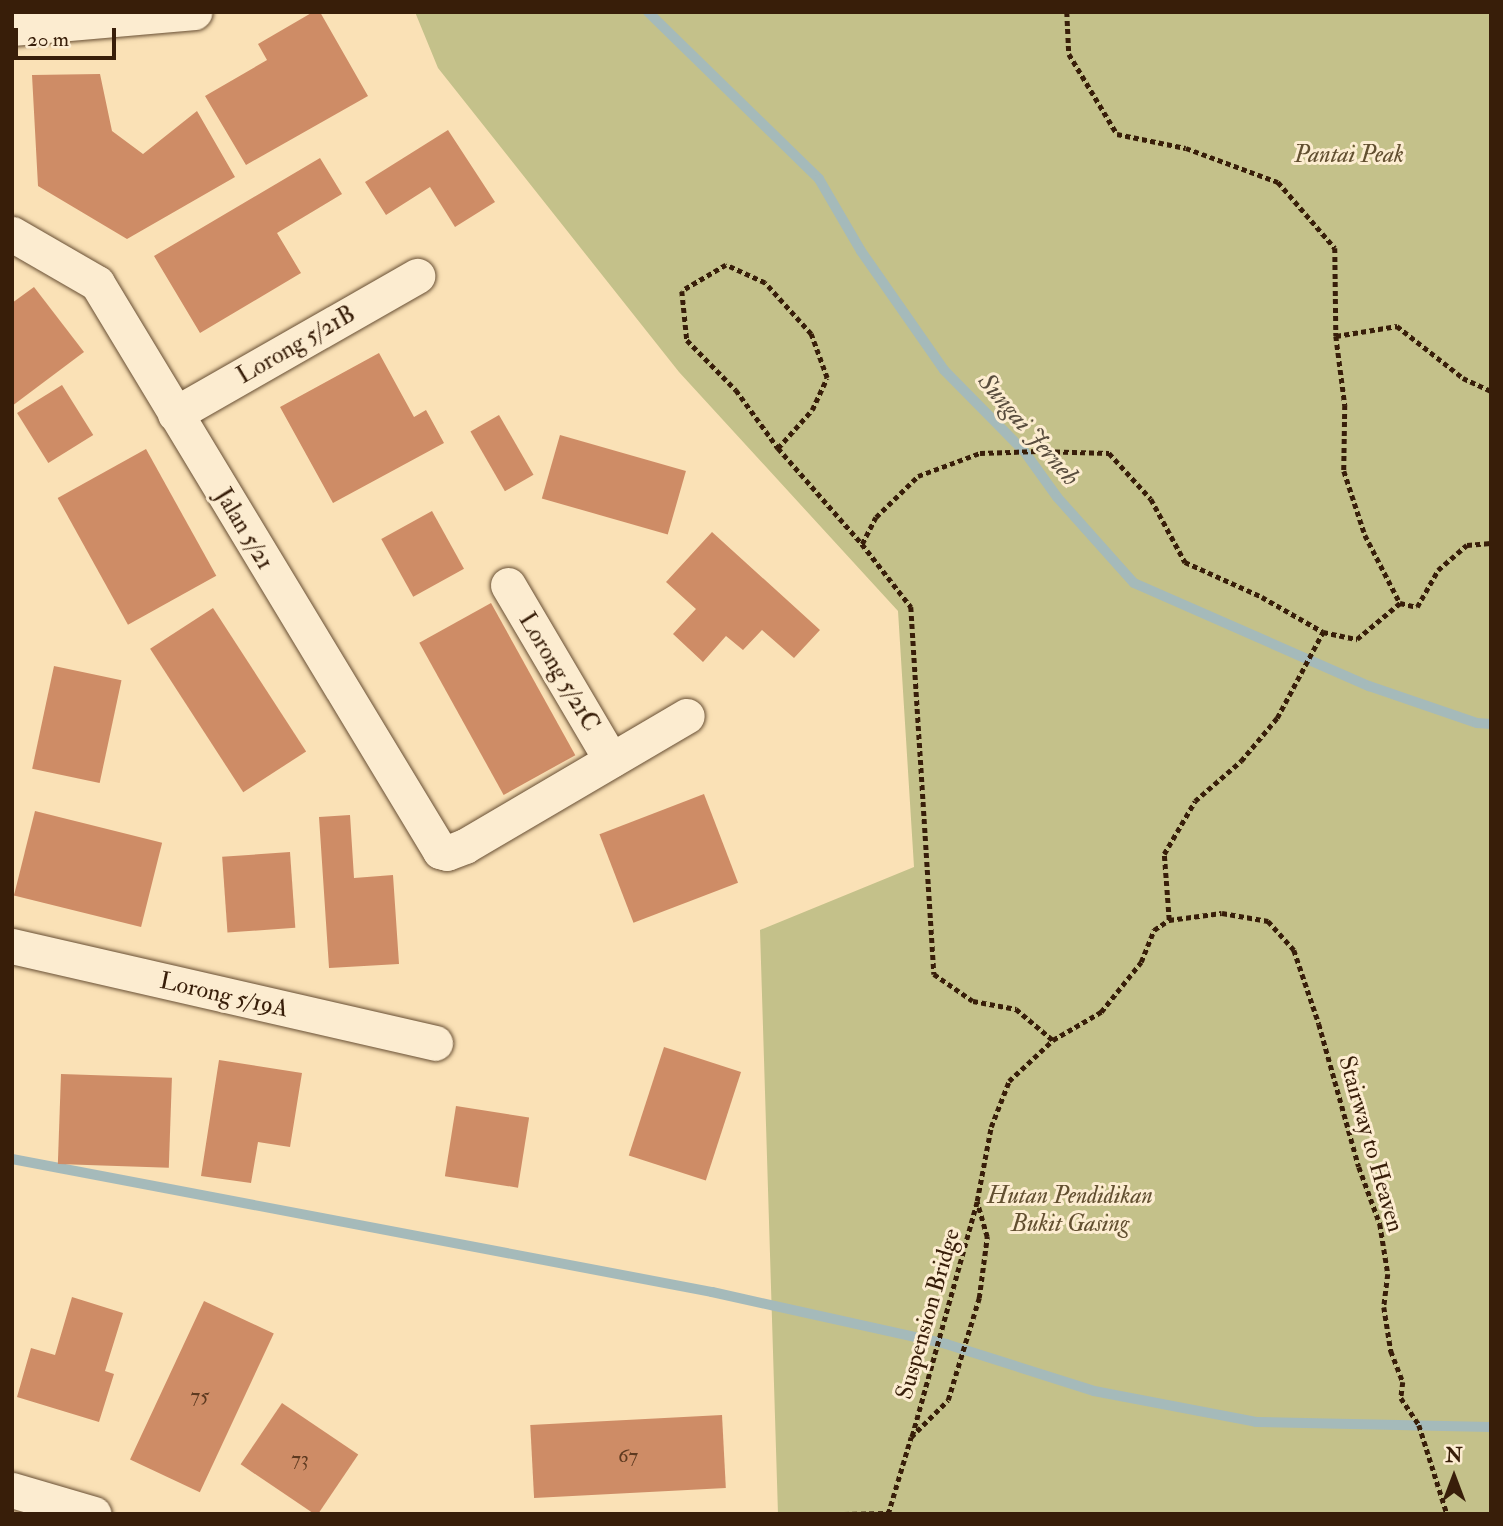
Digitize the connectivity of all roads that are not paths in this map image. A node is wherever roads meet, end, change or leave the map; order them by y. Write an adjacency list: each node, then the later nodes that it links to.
1 (194, 12): 2 (street)
2 (12, 28)
3 (12, 234): 5 (street, Jalan 5/21)
4 (418, 276): 5 (street, Lorong 5/21B)
5 (175, 414): 9 (street, Jalan 5/21)
6 (508, 585): 8 (street, Lorong 5/21C)
7 (687, 716): 8 (street, Lorong 5/21C)
8 (611, 760): 9 (street, Lorong 5/21C)
9 (447, 853)
10 (12, 946): 11 (street, Lorong 5/19A)
11 (435, 1043)
12 (12, 1489): 13 (street)
13 (94, 1514)

